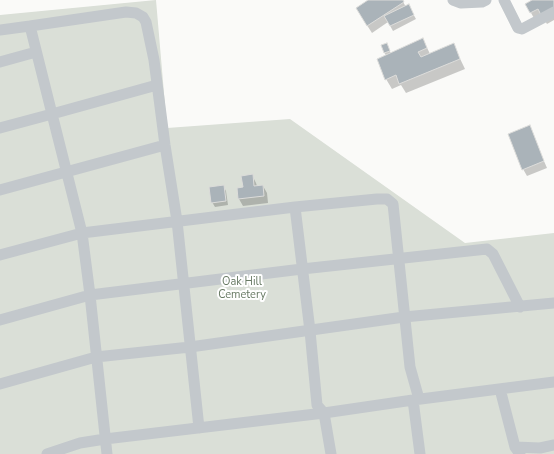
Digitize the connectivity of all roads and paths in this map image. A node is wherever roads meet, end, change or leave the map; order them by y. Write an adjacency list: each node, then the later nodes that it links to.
1 (453, 0): 2 (street)
2 (486, 0)
3 (504, 0): 4 (street)
4 (554, 12)
5 (30, 26): 6 (street); 7 (street); 9 (street)
6 (0, 30)
7 (36, 52): 8 (street); 10 (street)
8 (0, 62)
9 (157, 85): 10 (street); 12 (street)
10 (52, 114): 11 (street); 13 (street)
11 (0, 128)
12 (165, 145): 13 (street); 16 (street)
13 (66, 172): 14 (street); 17 (street)
14 (0, 190)
15 (295, 208): 16 (street); 19 (street); 20 (street)
16 (177, 221): 17 (street); 21 (street)
17 (82, 233): 18 (street); 22 (street)
18 (0, 255)
19 (398, 259): 20 (street); 24 (street); 25 (street)
20 (302, 269): 21 (street); 27 (street)
21 (183, 284): 22 (street); 28 (street)
22 (90, 295): 26 (street); 29 (street)
23 (554, 303): 24 (street)
24 (520, 307): 25 (street)
25 (404, 317): 27 (street); 33 (street)
26 (0, 320)
27 (310, 331): 28 (street); 34 (street)
28 (190, 347): 29 (street); 35 (street)
29 (96, 357): 31 (street); 36 (street)
30 (554, 382): 32 (street)
31 (0, 384)
32 (500, 389): 33 (street); 38 (street)
33 (416, 400): 34 (street); 42 (street)
34 (324, 413): 35 (street); 41 (street)
35 (200, 428): 36 (street)
36 (105, 439): 39 (street); 40 (street)
37 (554, 445): 38 (street)
38 (517, 450)
39 (46, 454)
40 (108, 454)
41 (331, 454)
42 (420, 454)

